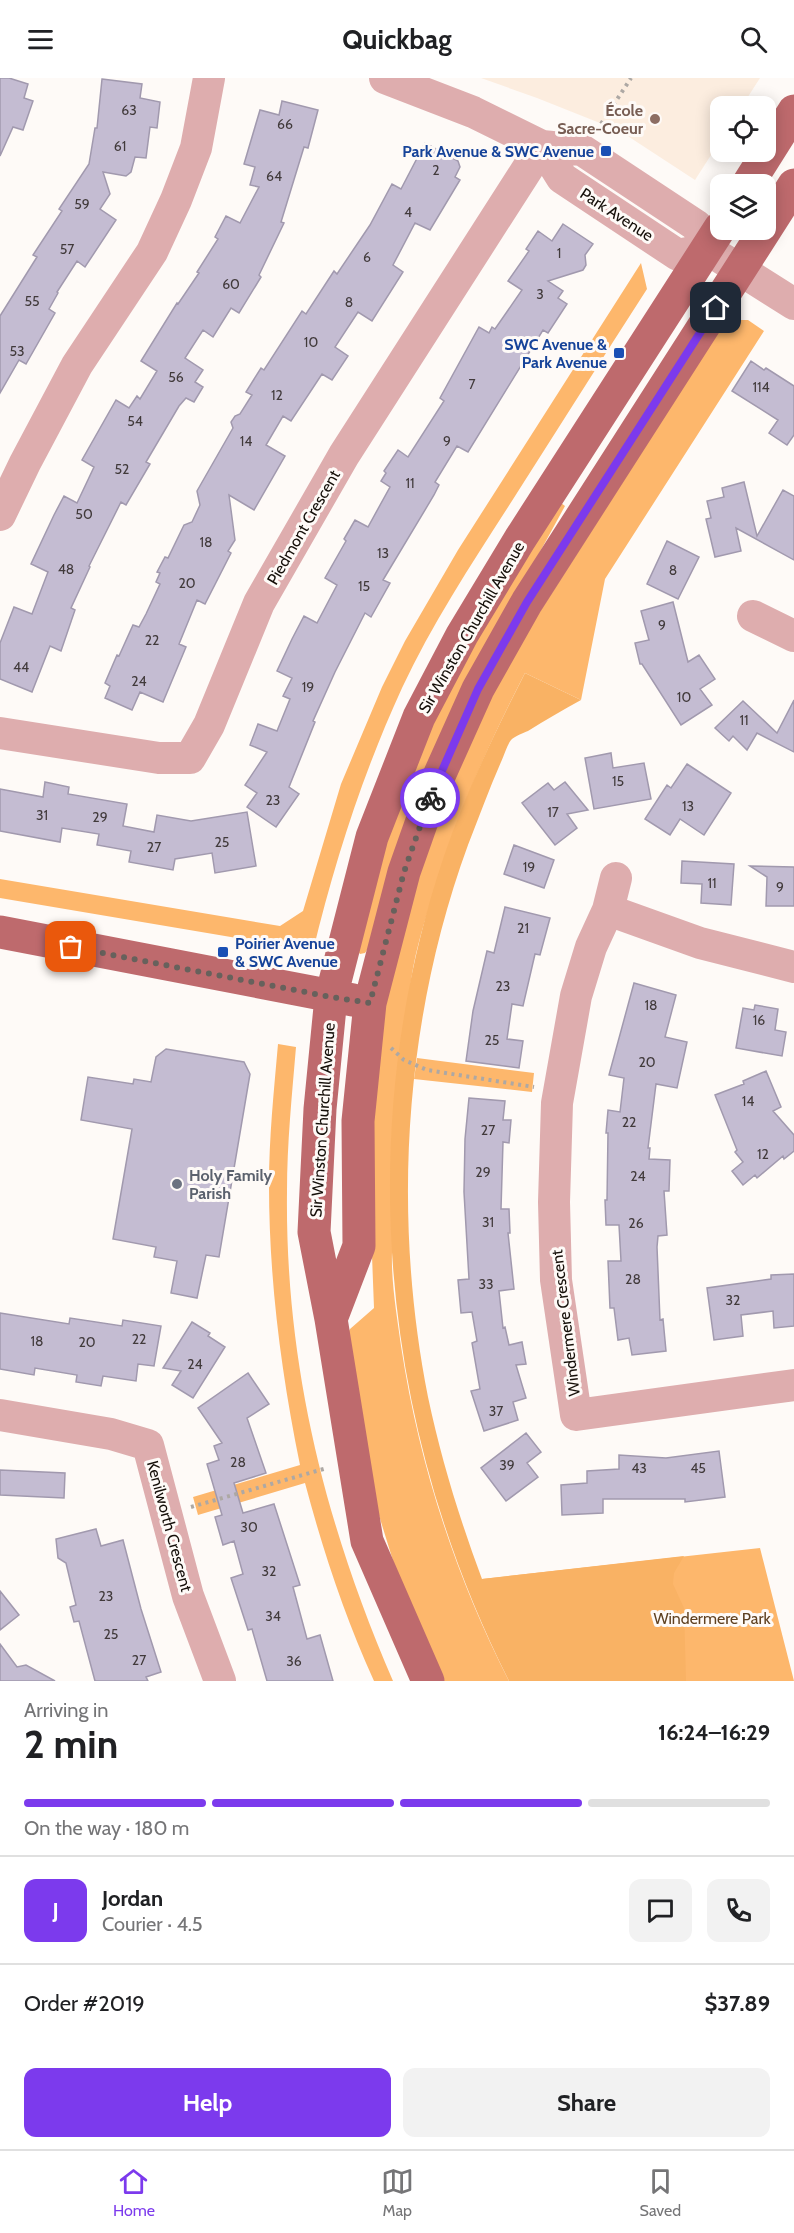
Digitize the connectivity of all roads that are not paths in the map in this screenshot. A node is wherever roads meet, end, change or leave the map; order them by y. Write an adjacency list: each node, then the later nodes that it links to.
1 (209, 78): 12 (street)
2 (385, 78): 4 (street, Park Avenue)
3 (794, 111): 5 (main road)
4 (542, 146): 7 (street, Park Avenue); 15 (street, Piedmont Crescent)
5 (754, 174)
6 (794, 185): 10 (main road, Sir Winston Churchill Avenue)
7 (710, 236)
8 (713, 240): 20 (main road, Sir Winston Churchill Avenue)
9 (715, 240): 10 (street, Park Avenue)
10 (740, 270): 11 (street, Park Avenue); 21 (main road, Sir Winston Churchill Avenue)
11 (794, 304)
12 (0, 515)
13 (753, 616): 14 (street)
14 (794, 636)
15 (0, 733)
16 (616, 878): 17 (street, Windermere Crescent)
17 (608, 910): 19 (street); 23 (street, Windermere Crescent)
18 (0, 932): 20 (main road)
19 (794, 967)
20 (331, 997): 21 (main road); 22 (main road, Sir Winston Churchill Avenue)
21 (370, 1003): 22 (main road, Sir Winston Churchill Avenue)
22 (331, 1319): 26 (main road, Sir Winston Churchill Avenue)
23 (794, 1385)
24 (0, 1415): 25 (street, Kenilworth Crescent)
25 (220, 1681)
26 (428, 1681)

